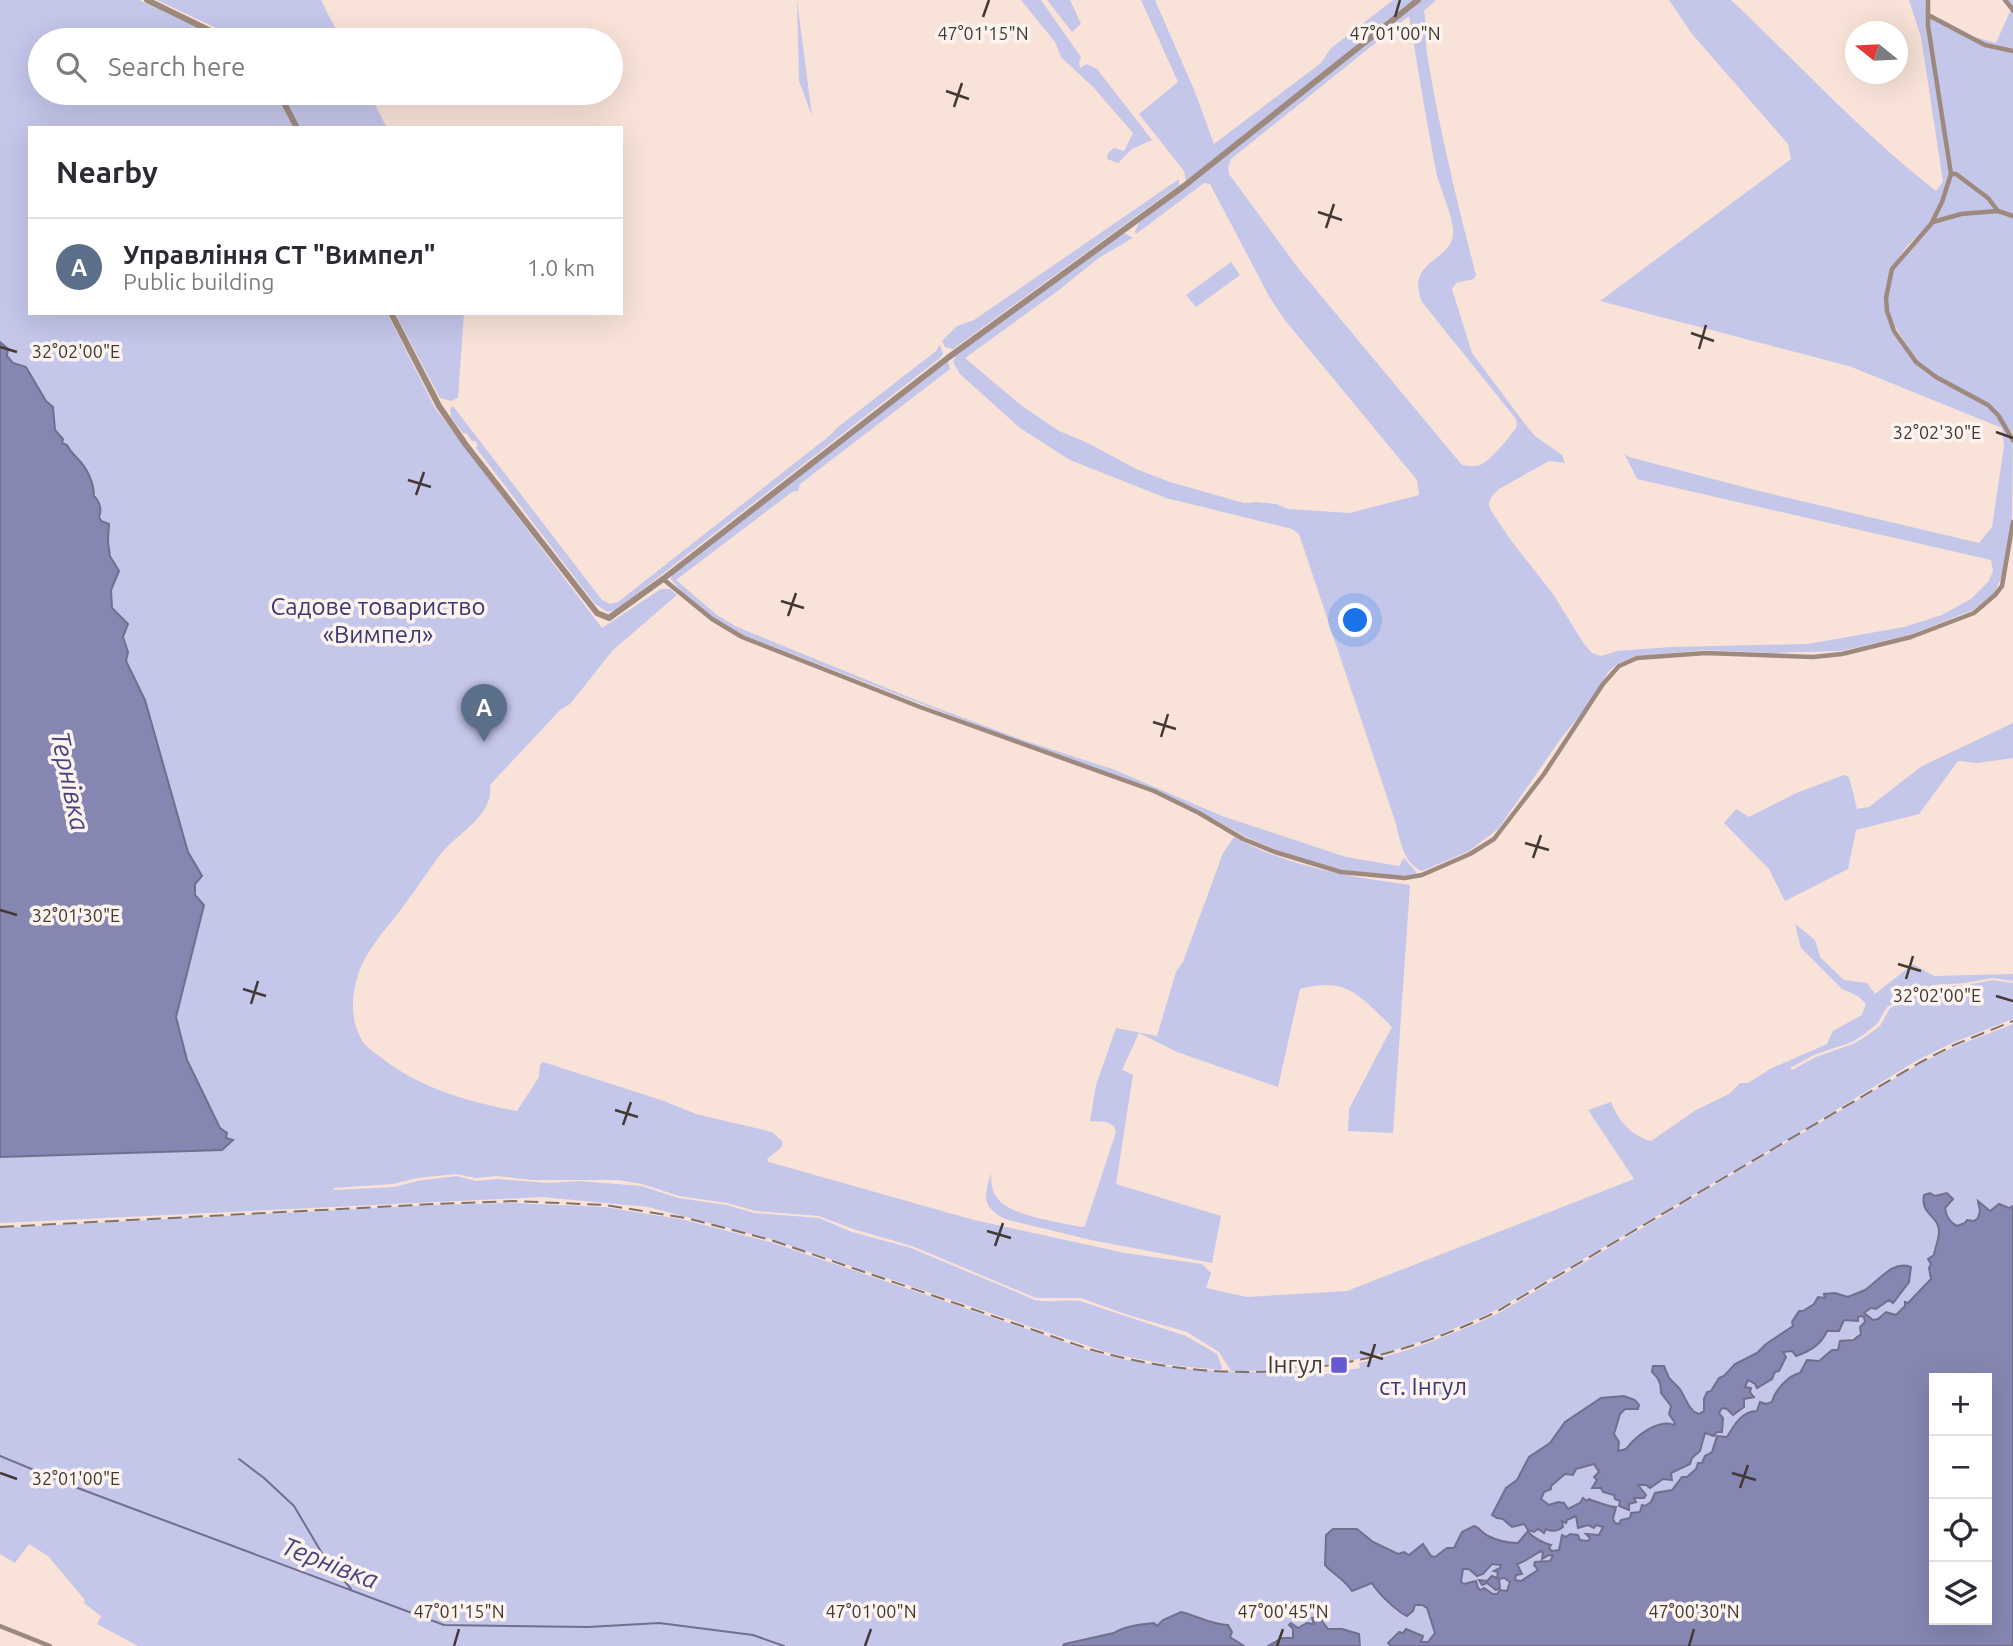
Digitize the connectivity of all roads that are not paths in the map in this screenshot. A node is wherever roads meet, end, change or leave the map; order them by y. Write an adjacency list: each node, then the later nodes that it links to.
1 (147, 0): 7 (street)
2 (1418, 0): 18 (street)
3 (1928, 0): 6 (street)
4 (2005, 0): 5 (street)
5 (2013, 10)
6 (1927, 15): 8 (street); 11 (street)
7 (204, 28)
8 (2013, 51)
9 (285, 105): 10 (street)
10 (296, 126)
11 (1951, 174): 12 (street); 14 (street)
12 (1998, 211): 13 (street); 14 (street)
13 (2013, 215)
14 (1932, 222): 16 (street)
15 (392, 315): 18 (street)
16 (2013, 440)
17 (2013, 522): 18 (street)
18 (663, 579)
19 (0, 1626): 20 (street)
20 (50, 1646)

